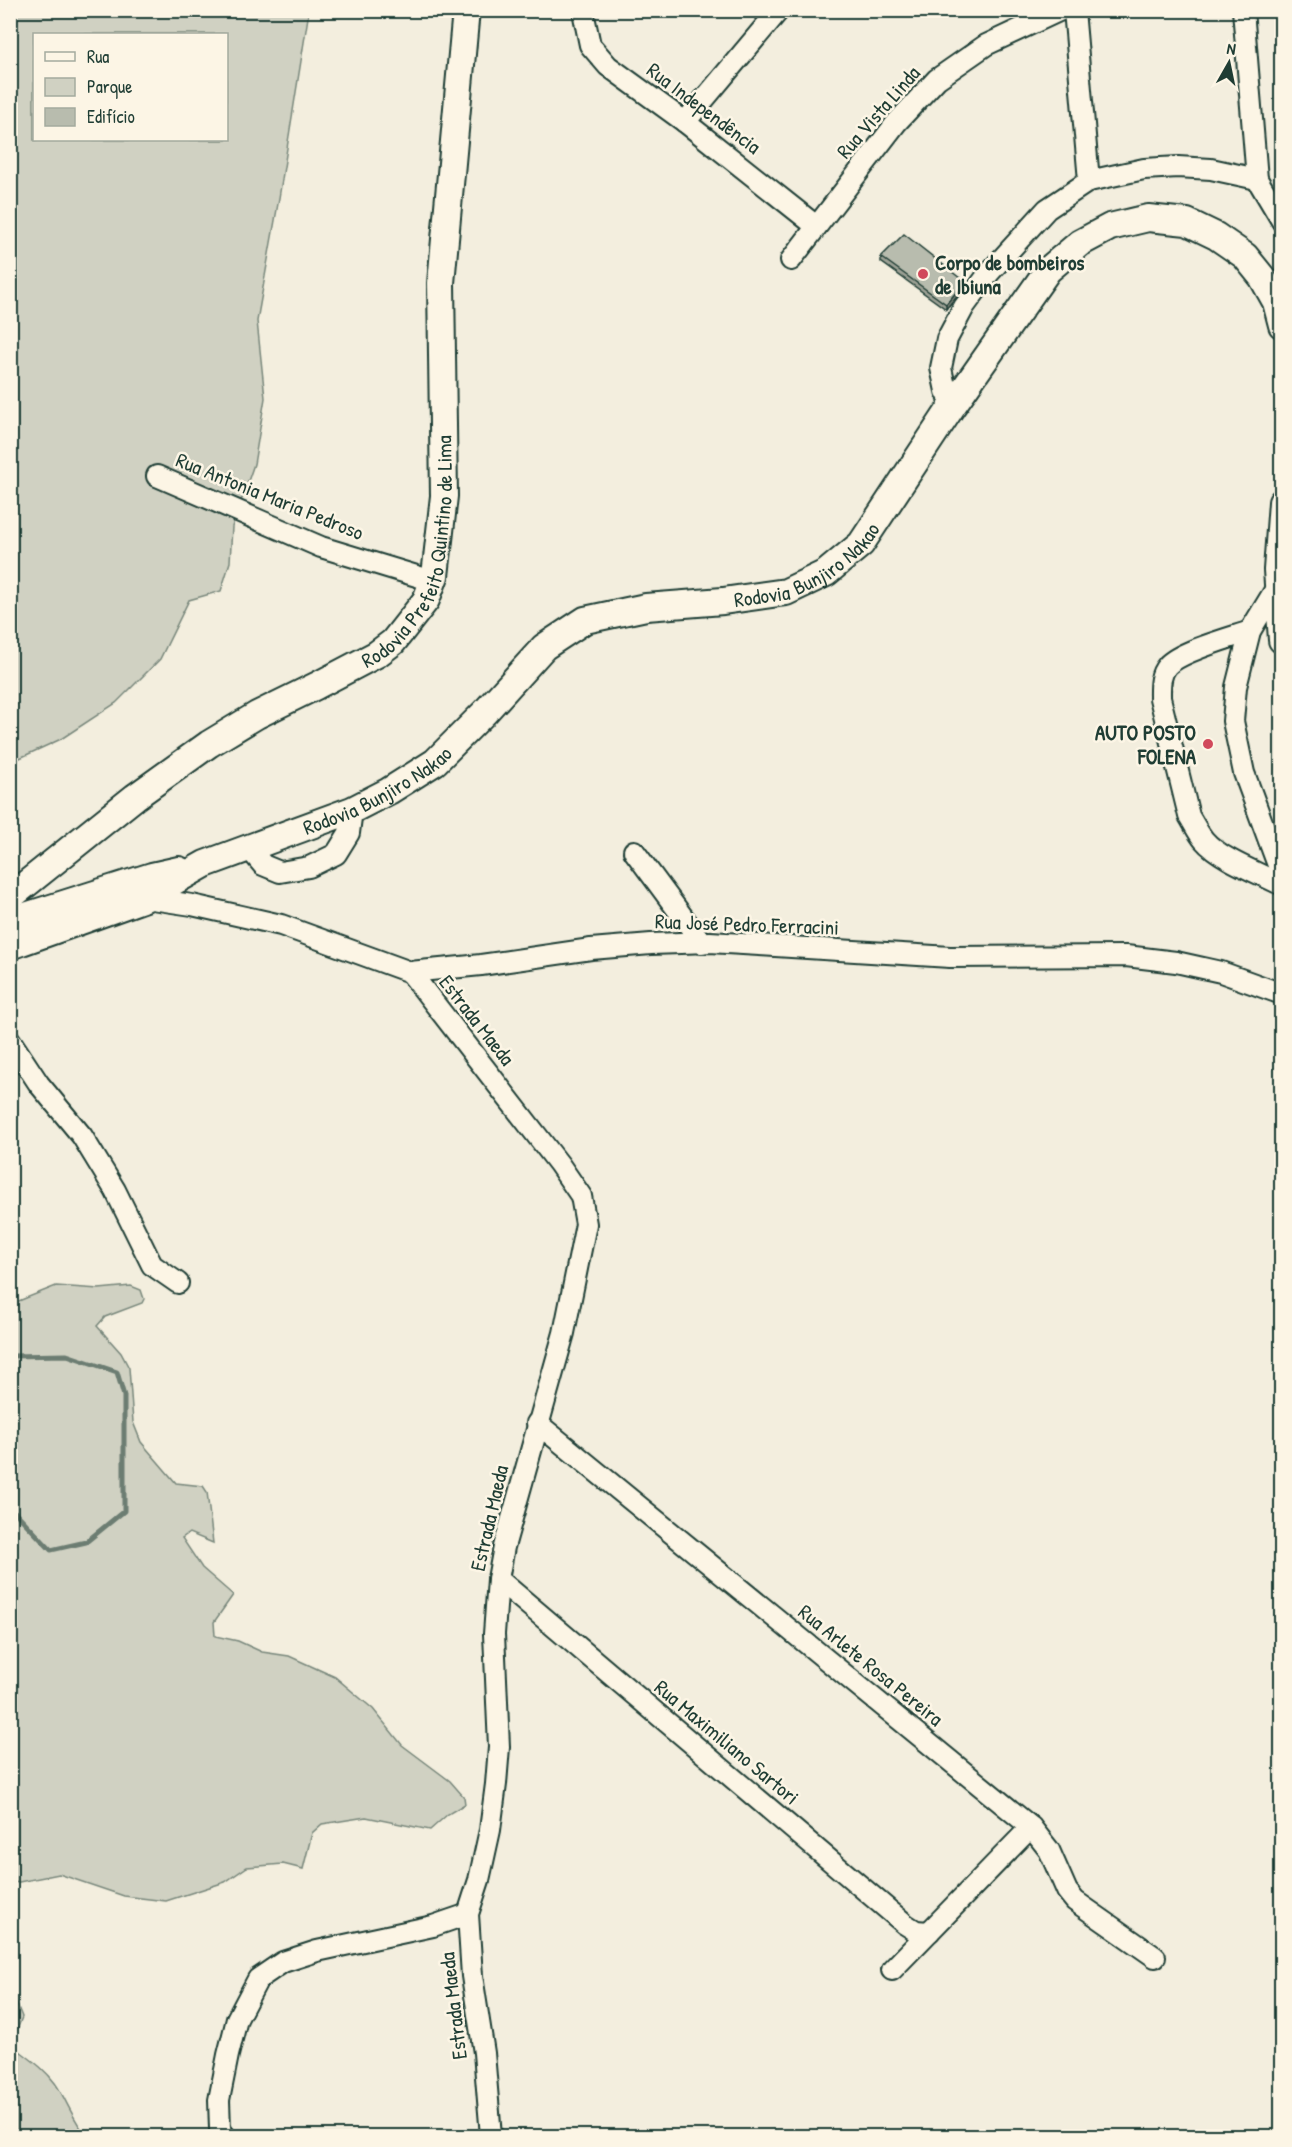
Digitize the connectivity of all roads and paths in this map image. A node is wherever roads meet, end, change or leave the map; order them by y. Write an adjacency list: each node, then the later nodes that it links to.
1 (466, 10): 18 (main road, Rodovia Prefeito Quintino de Lima)
2 (779, 10): 7 (street)
3 (1061, 10): 11 (street, Rua Vista Linda)
4 (1074, 10): 9 (street)
5 (1243, 10): 8 (street)
6 (585, 13): 7 (street, Rua Independência)
7 (685, 122): 11 (street, Rua Independência)
8 (1257, 180): 9 (street); 10 (street)
9 (1089, 181): 14 (street)
10 (1281, 222)
11 (816, 226): 12 (street, Rua Vista Linda)
12 (791, 260)
13 (1281, 325): 14 (main road, Rodovia Bunjiro Nakao)
14 (953, 405): 21 (main road, Rodovia Bunjiro Nakao)
15 (157, 476): 18 (street, Rua Antonia Maria Pedroso)
16 (1281, 502): 17 (main road)
17 (1279, 569): 19 (street); 20 (main road)
18 (433, 581): 28 (main road, Rodovia Prefeito Quintino de Lima)
19 (1250, 631): 25 (street); 26 (street)
20 (1281, 640)
21 (352, 810): 22 (main road, Rodovia Bunjiro Nakao); 22 (street)
22 (248, 848): 24 (main road, Rodovia Bunjiro Nakao)
23 (634, 851): 29 (street)
24 (206, 864): 27 (main road, Rodovia Bunjiro Nakao); 28 (main road, Rodovia Bunjiro Nakao)
25 (1281, 876)
26 (1281, 885)
27 (145, 898): 30 (main road, Rodovia Bunjiro Nakao); 31 (street, Rua José Pedro Ferracini)
28 (11, 915)
29 (702, 943): 31 (street, Rua José Pedro Ferracini); 32 (street, Rua José Pedro Ferracini)
30 (10, 946)
31 (410, 972): 35 (street, Estrada Maeda)
32 (1281, 994)
33 (10, 1040): 34 (street)
34 (178, 1283)
35 (537, 1423): 36 (street, Estrada Maeda); 37 (street, Rua Arlete Rosa Pereira)
36 (498, 1579): 38 (street, Estrada Maeda); 39 (street, Rua Maximiliano Sartori)
37 (1031, 1827): 39 (street); 40 (street, Rua Arlete Rosa Pereira)
38 (468, 1914): 42 (street); 43 (street, Estrada Maeda)
39 (929, 1932): 41 (street)
40 (1155, 1957)
41 (892, 1970)
42 (225, 2136)
43 (491, 2136)

